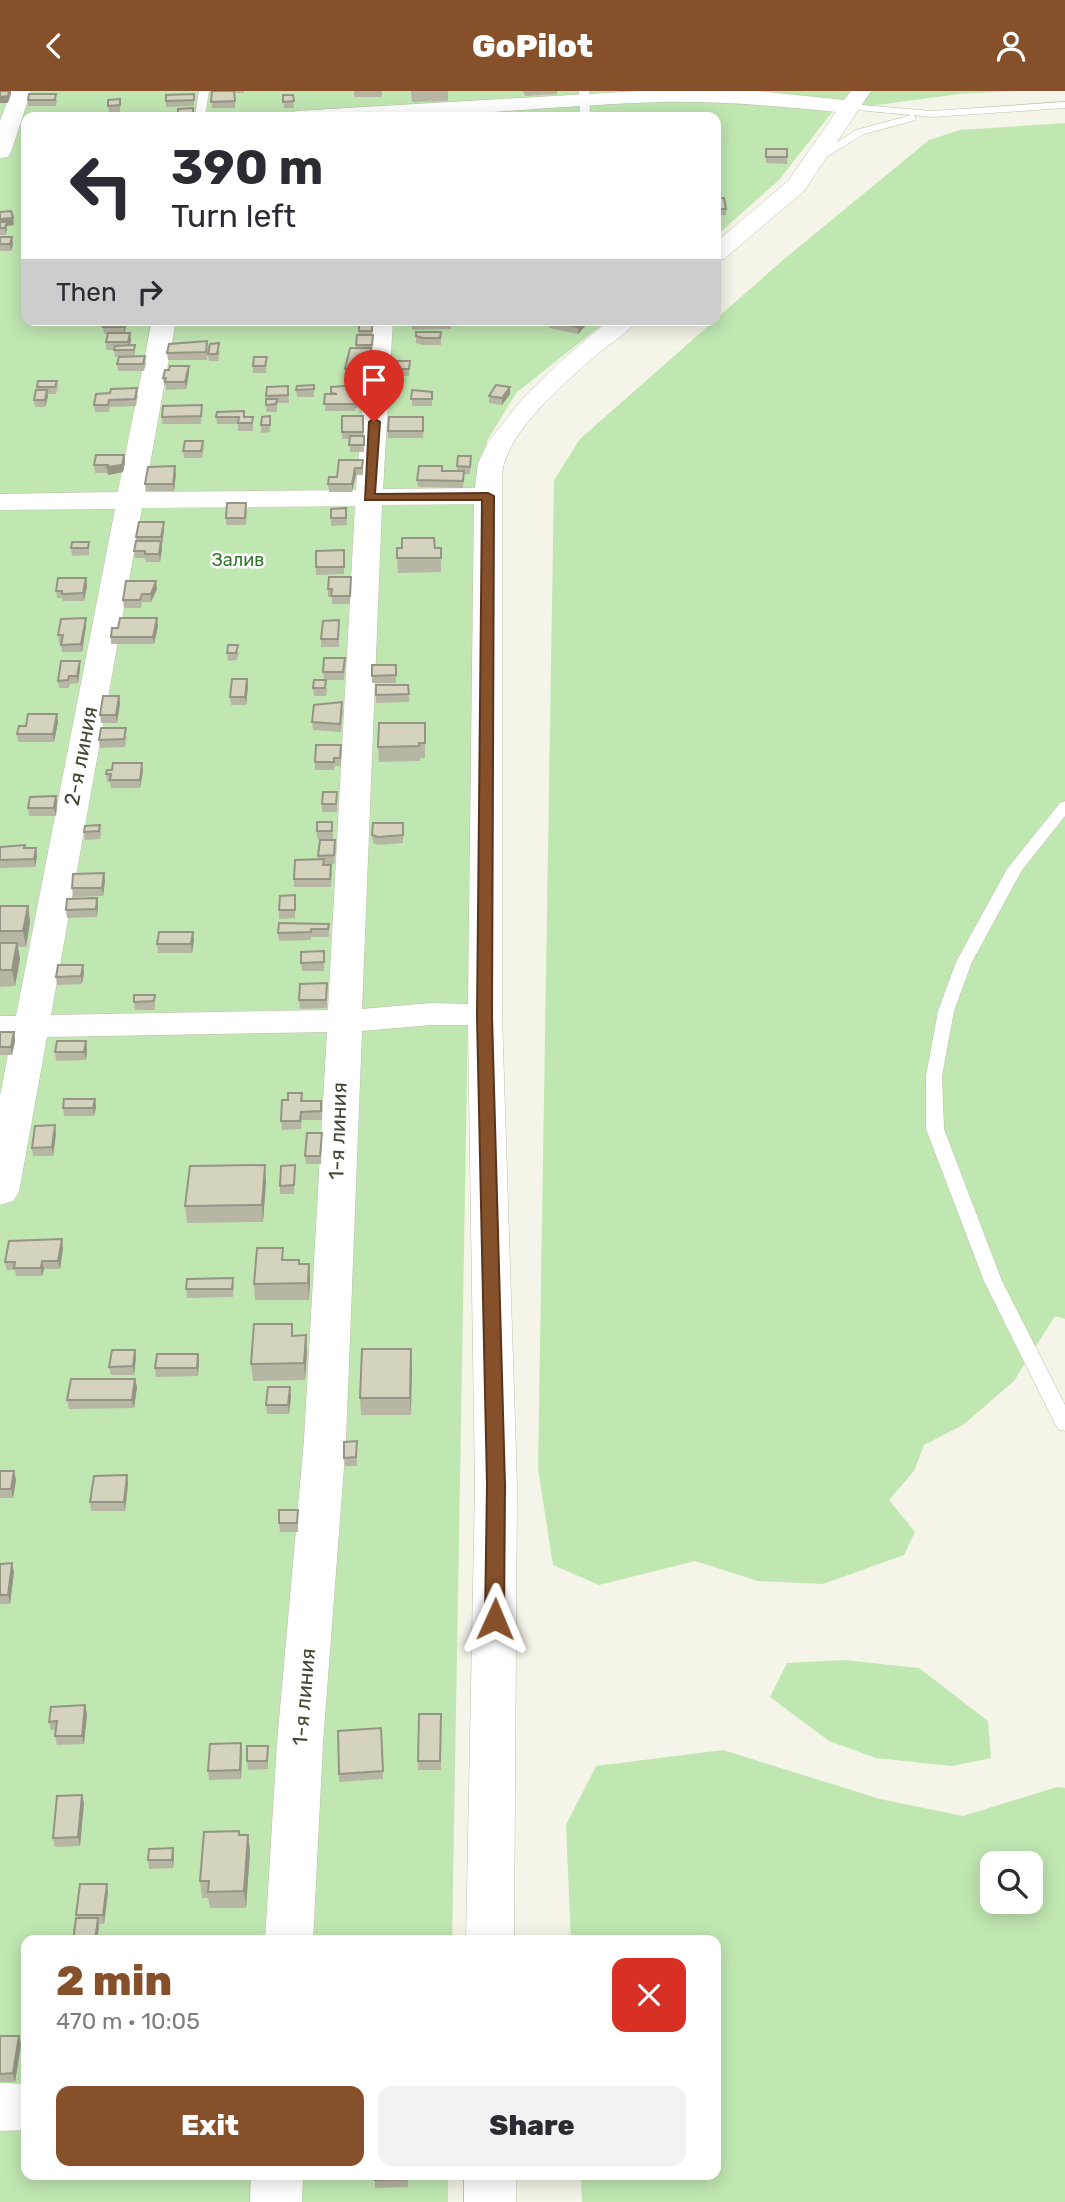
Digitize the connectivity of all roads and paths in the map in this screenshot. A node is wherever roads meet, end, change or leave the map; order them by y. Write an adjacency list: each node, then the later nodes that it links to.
1 (21, 91): 10 (street)
2 (204, 91): 7 (lane)
3 (855, 99): 4 (street); 9 (lane); 11 (street)
4 (585, 103): 6 (street)
5 (1065, 105): 9 (lane)
6 (391, 107): 8 (street)
7 (201, 112)
8 (344, 112)
9 (932, 114): 11 (lane)
10 (8, 140)
11 (816, 159): 12 (street)
12 (721, 250)
13 (163, 326): 18 (street, 2-я линия)
14 (381, 326): 17 (street, 1-я линия)
15 (611, 326): 16 (street)
16 (488, 496): 17 (street); 21 (street)
17 (369, 498): 18 (street); 22 (street, 1-я линия)
18 (128, 501): 19 (street); 23 (street, 2-я линия)
19 (0, 502)
20 (1065, 806): 25 (lane)
21 (485, 1016): 22 (street); 27 (street)
22 (343, 1021): 23 (street); 26 (street, 1-я линия)
23 (15, 1026): 24 (street, 2-я линия)
24 (0, 1192)
25 (1065, 1424)
26 (289, 1935)
27 (491, 1935)
28 (21, 2107): 29 (street)
29 (0, 2108)
30 (277, 2180): 32 (street)
31 (490, 2180): 33 (street)
32 (275, 2202)
33 (490, 2202)

